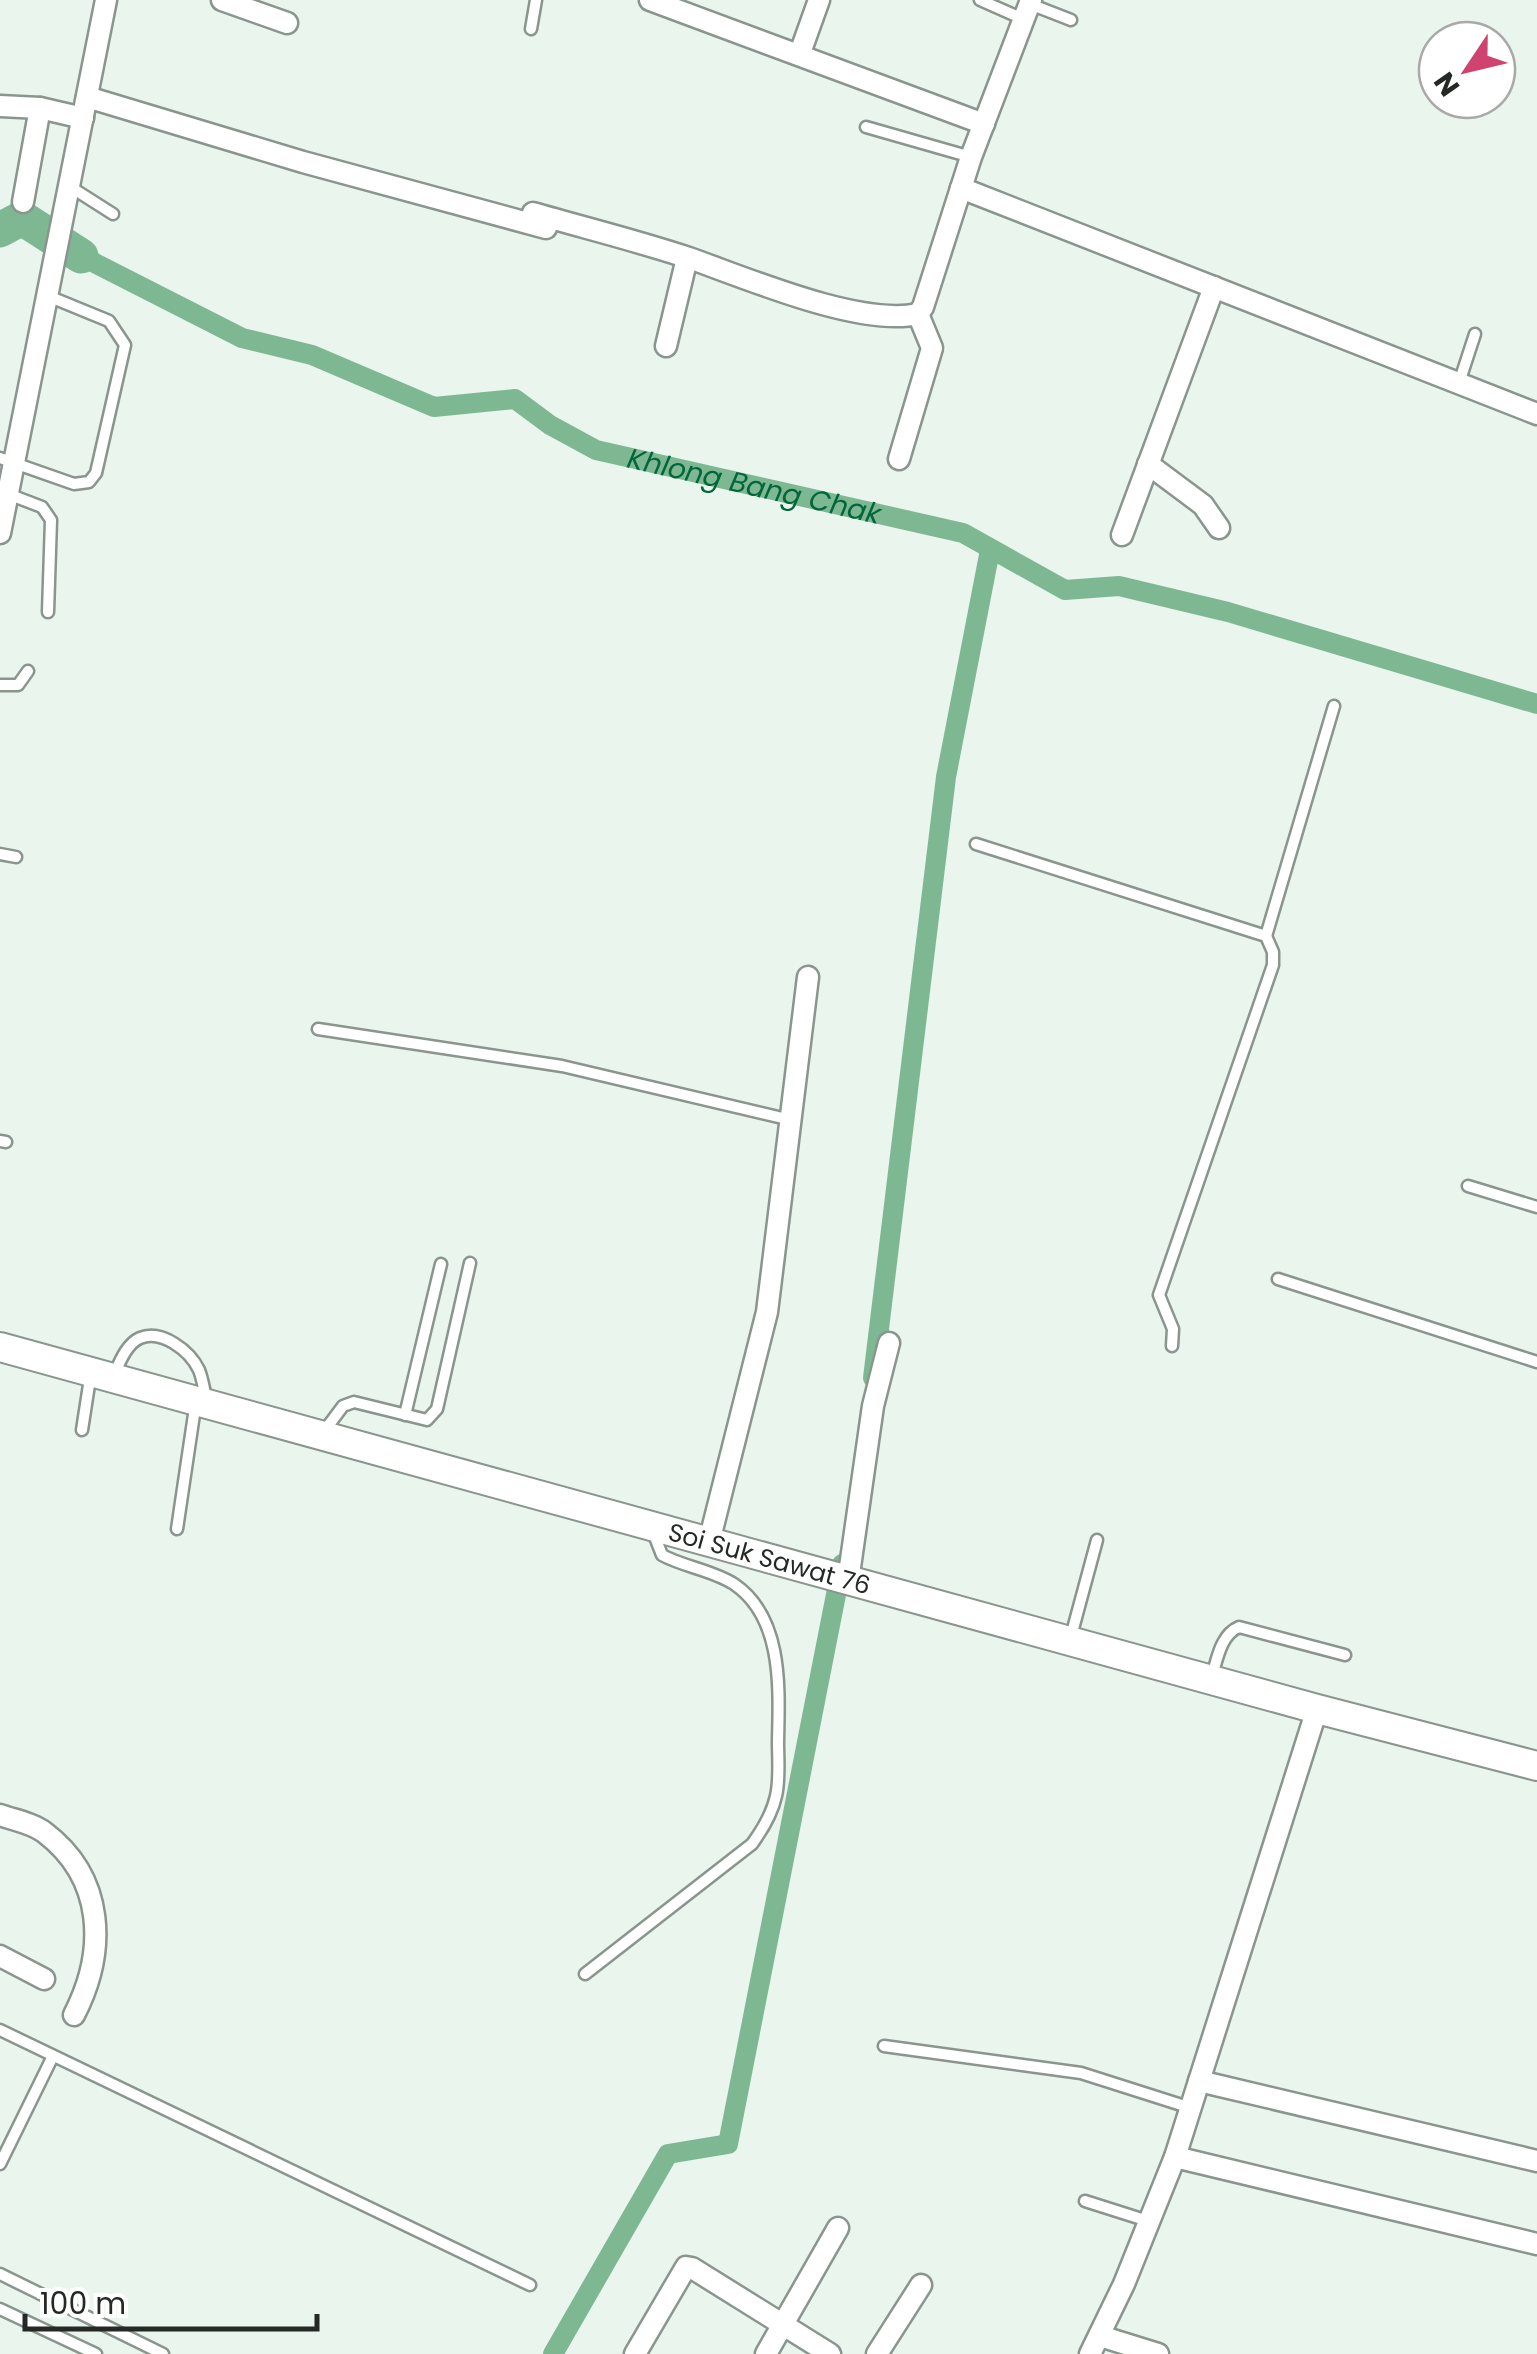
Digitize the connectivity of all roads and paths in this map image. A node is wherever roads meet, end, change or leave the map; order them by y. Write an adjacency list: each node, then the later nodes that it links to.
1 (106, 0): 12 (street)
2 (222, 0): 9 (street)
3 (536, 0): 10 (lane)
4 (650, 0): 11 (street)
5 (819, 0): 11 (street)
6 (980, 0): 7 (lane)
7 (1028, 8): 8 (lane); 16 (street)
8 (1071, 20)
9 (287, 22)
10 (531, 29)
11 (800, 54): 16 (street)
12 (87, 96): 15 (street); 24 (street)
13 (0, 106): 14 (street)
14 (40, 108): 15 (street); 21 (street)
15 (82, 118): 19 (street)
16 (984, 124): 18 (street)
17 (866, 128): 18 (lane)
18 (971, 157): 20 (street)
19 (69, 186): 23 (lane); 27 (street)
20 (961, 188): 26 (street); 28 (street)
21 (23, 202)
22 (533, 213): 25 (street)
23 (113, 214)
24 (637, 252)
25 (687, 258): 28 (street); 30 (street)
26 (1214, 288): 31 (street); 35 (street)
27 (48, 295): 34 (street); 34 (lane)
28 (918, 314): 33 (street)
29 (1475, 334): 31 (lane)
30 (666, 346)
31 (1459, 383): 32 (street)
32 (1537, 414)
33 (899, 459)
34 (7, 460): 36 (street)
35 (1148, 464): 37 (street); 39 (street)
36 (8, 494): 38 (street); 40 (lane)
37 (1220, 528)
38 (0, 533)
39 (1122, 534)
40 (48, 612)
41 (28, 672): 42 (lane)
42 (0, 685)
43 (1334, 706): 47 (lane)
44 (976, 844): 47 (lane)
45 (0, 854): 46 (lane)
46 (16, 857)
47 (1266, 936): 57 (lane)
48 (808, 977): 50 (street)
49 (318, 1029): 50 (lane)
50 (791, 1120): 68 (street)
51 (1468, 1186): 52 (lane)
52 (1537, 1207)
53 (470, 1263): 62 (lane)
54 (441, 1264): 62 (lane)
55 (1278, 1279): 59 (lane)
56 (889, 1342): 69 (street)
57 (1172, 1346)
58 (0, 1347): 60 (street, Soi Suk Sawat 76)
59 (1537, 1362)
60 (101, 1375): 61 (street, Soi Suk Sawat 76); 61 (lane); 63 (lane)
61 (202, 1402): 64 (street, Soi Suk Sawat 76); 66 (lane)
62 (404, 1415): 64 (lane)
63 (82, 1430)
64 (321, 1435): 65 (street, Soi Suk Sawat 76)
65 (652, 1526): 68 (street, Soi Suk Sawat 76); 77 (lane)
66 (178, 1529)
67 (1097, 1540): 70 (lane)
68 (709, 1542): 69 (street, Soi Suk Sawat 76)
69 (836, 1577): 70 (street, Soi Suk Sawat 76)
70 (1070, 1642): 72 (street, Soi Suk Sawat 76)
71 (1345, 1655): 72 (lane)
72 (1211, 1680): 73 (street, Soi Suk Sawat 76)
73 (1317, 1709): 74 (street, Soi Suk Sawat 76); 83 (street)
74 (1537, 1766)
75 (0, 1814): 79 (street)
76 (0, 1956): 78 (street)
77 (584, 1974)
78 (44, 1979)
79 (74, 2015)
80 (0, 2030): 82 (lane)
81 (884, 2046): 84 (lane)
82 (53, 2056): 87 (lane); 93 (lane)
83 (1199, 2081): 84 (street); 86 (street)
84 (1192, 2108): 85 (street)
85 (1175, 2157): 89 (street); 91 (street)
86 (1537, 2162)
87 (0, 2164)
88 (1085, 2200): 89 (lane)
89 (1149, 2222): 97 (street)
90 (838, 2228): 96 (street)
91 (1537, 2244)
92 (0, 2274): 99 (lane)
93 (530, 2285)
94 (921, 2285): 103 (street)
95 (0, 2309): 98 (lane)
96 (782, 2327): 100 (street); 101 (street); 102 (street)
97 (1095, 2345): 104 (street)
98 (96, 2354)
99 (163, 2354)
100 (635, 2354)
101 (766, 2354)
102 (830, 2354)
103 (877, 2354)
104 (1158, 2354)

